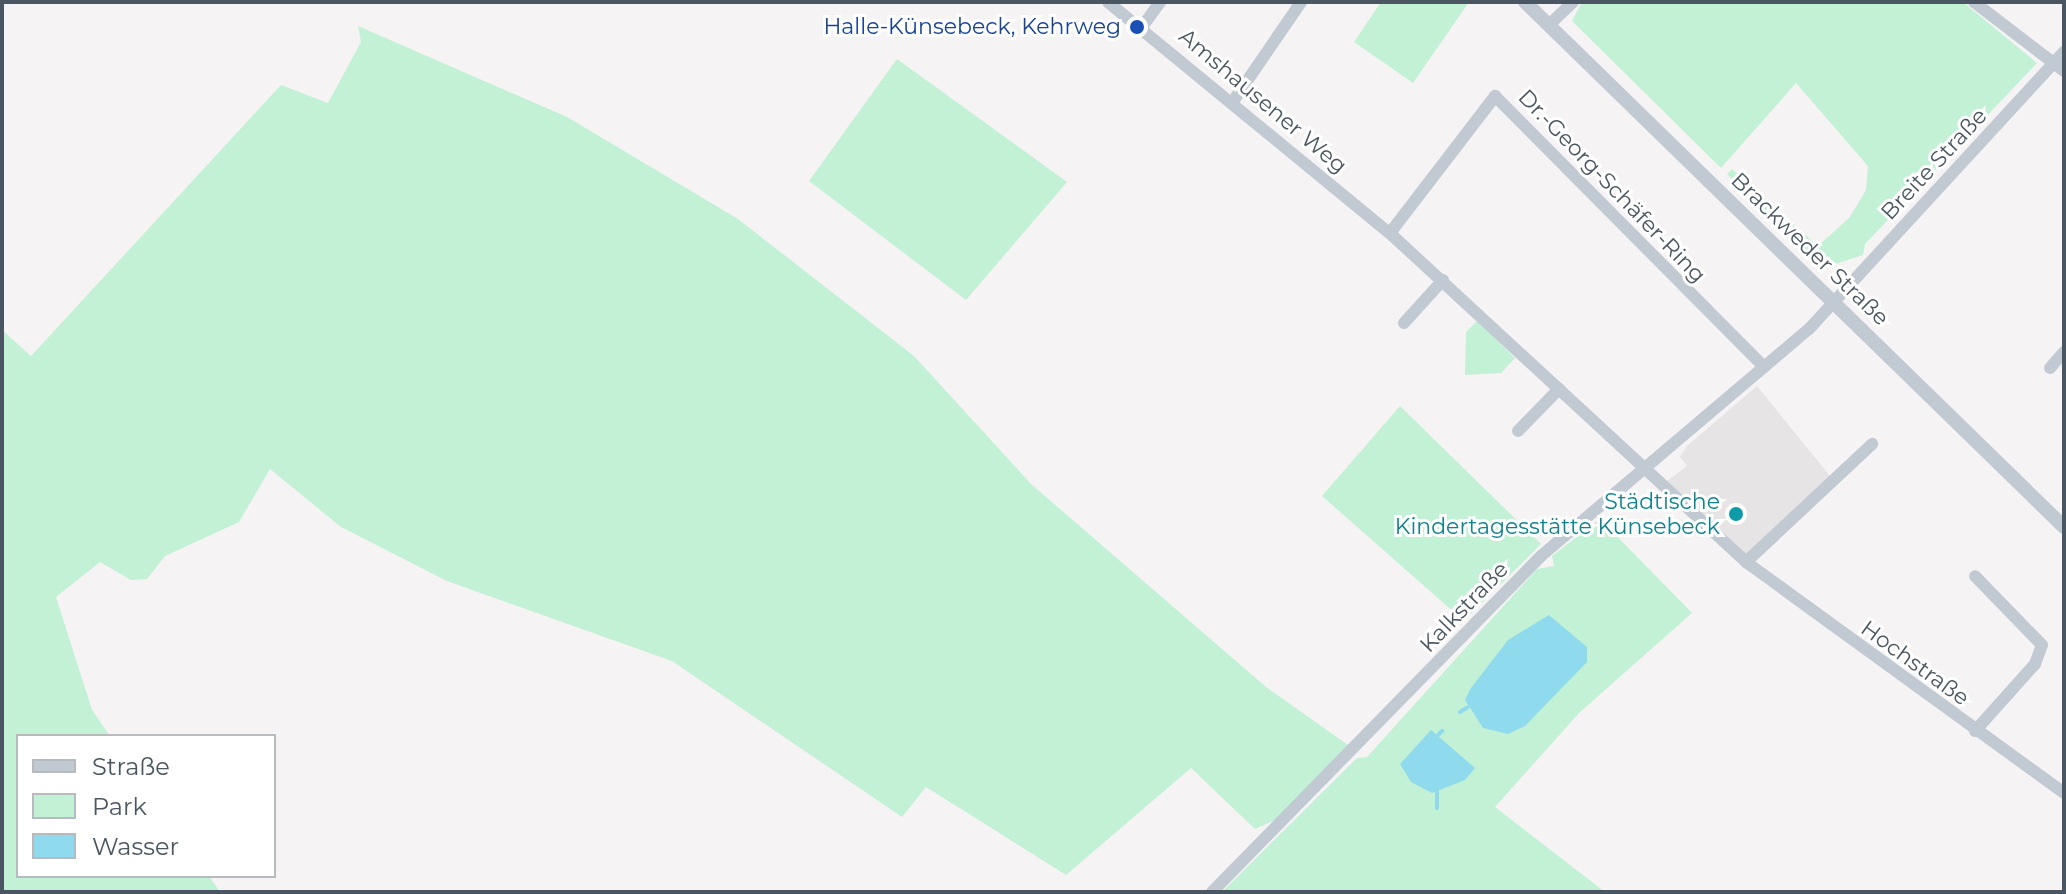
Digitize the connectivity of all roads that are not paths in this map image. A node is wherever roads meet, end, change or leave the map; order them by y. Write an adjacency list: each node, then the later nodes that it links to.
1 (1108, 2): 8 (street, Amshausener Weg)
2 (1160, 2): 8 (street)
3 (1301, 2): 11 (street)
4 (1525, 2): 7 (street, Brackweder Straße)
5 (1573, 2): 7 (street)
6 (1974, 2): 10 (street)
7 (1549, 25): 14 (street, Brackweder Straße)
8 (1142, 27): 11 (street, Amshausener Weg)
9 (2064, 52): 10 (street, Breite Straße)
10 (2059, 67): 14 (street, Breite Straße)
11 (1234, 100): 12 (street, Amshausener Weg)
12 (1390, 233): 13 (street); 17 (street, Dr.-Georg-Schäfer-Ring)
13 (1443, 280): 15 (street); 19 (street)
14 (1834, 303): 17 (street, Kalkstraße); 23 (street, Brackweder Straße)
15 (1404, 323)
16 (2064, 352): 18 (street)
17 (1764, 367): 22 (street, Kalkstraße)
18 (2050, 368)
19 (1559, 389): 20 (street); 22 (street)
20 (1518, 431)
21 (1872, 444): 24 (street)
22 (1642, 471): 24 (street, Hochstraße); 28 (street, Kalkstraße)
23 (2064, 527)
24 (1746, 562): 26 (street, Hochstraße)
25 (1975, 576): 26 (street)
26 (1975, 731): 27 (street, Hochstraße)
27 (2064, 793)
28 (1212, 892)

